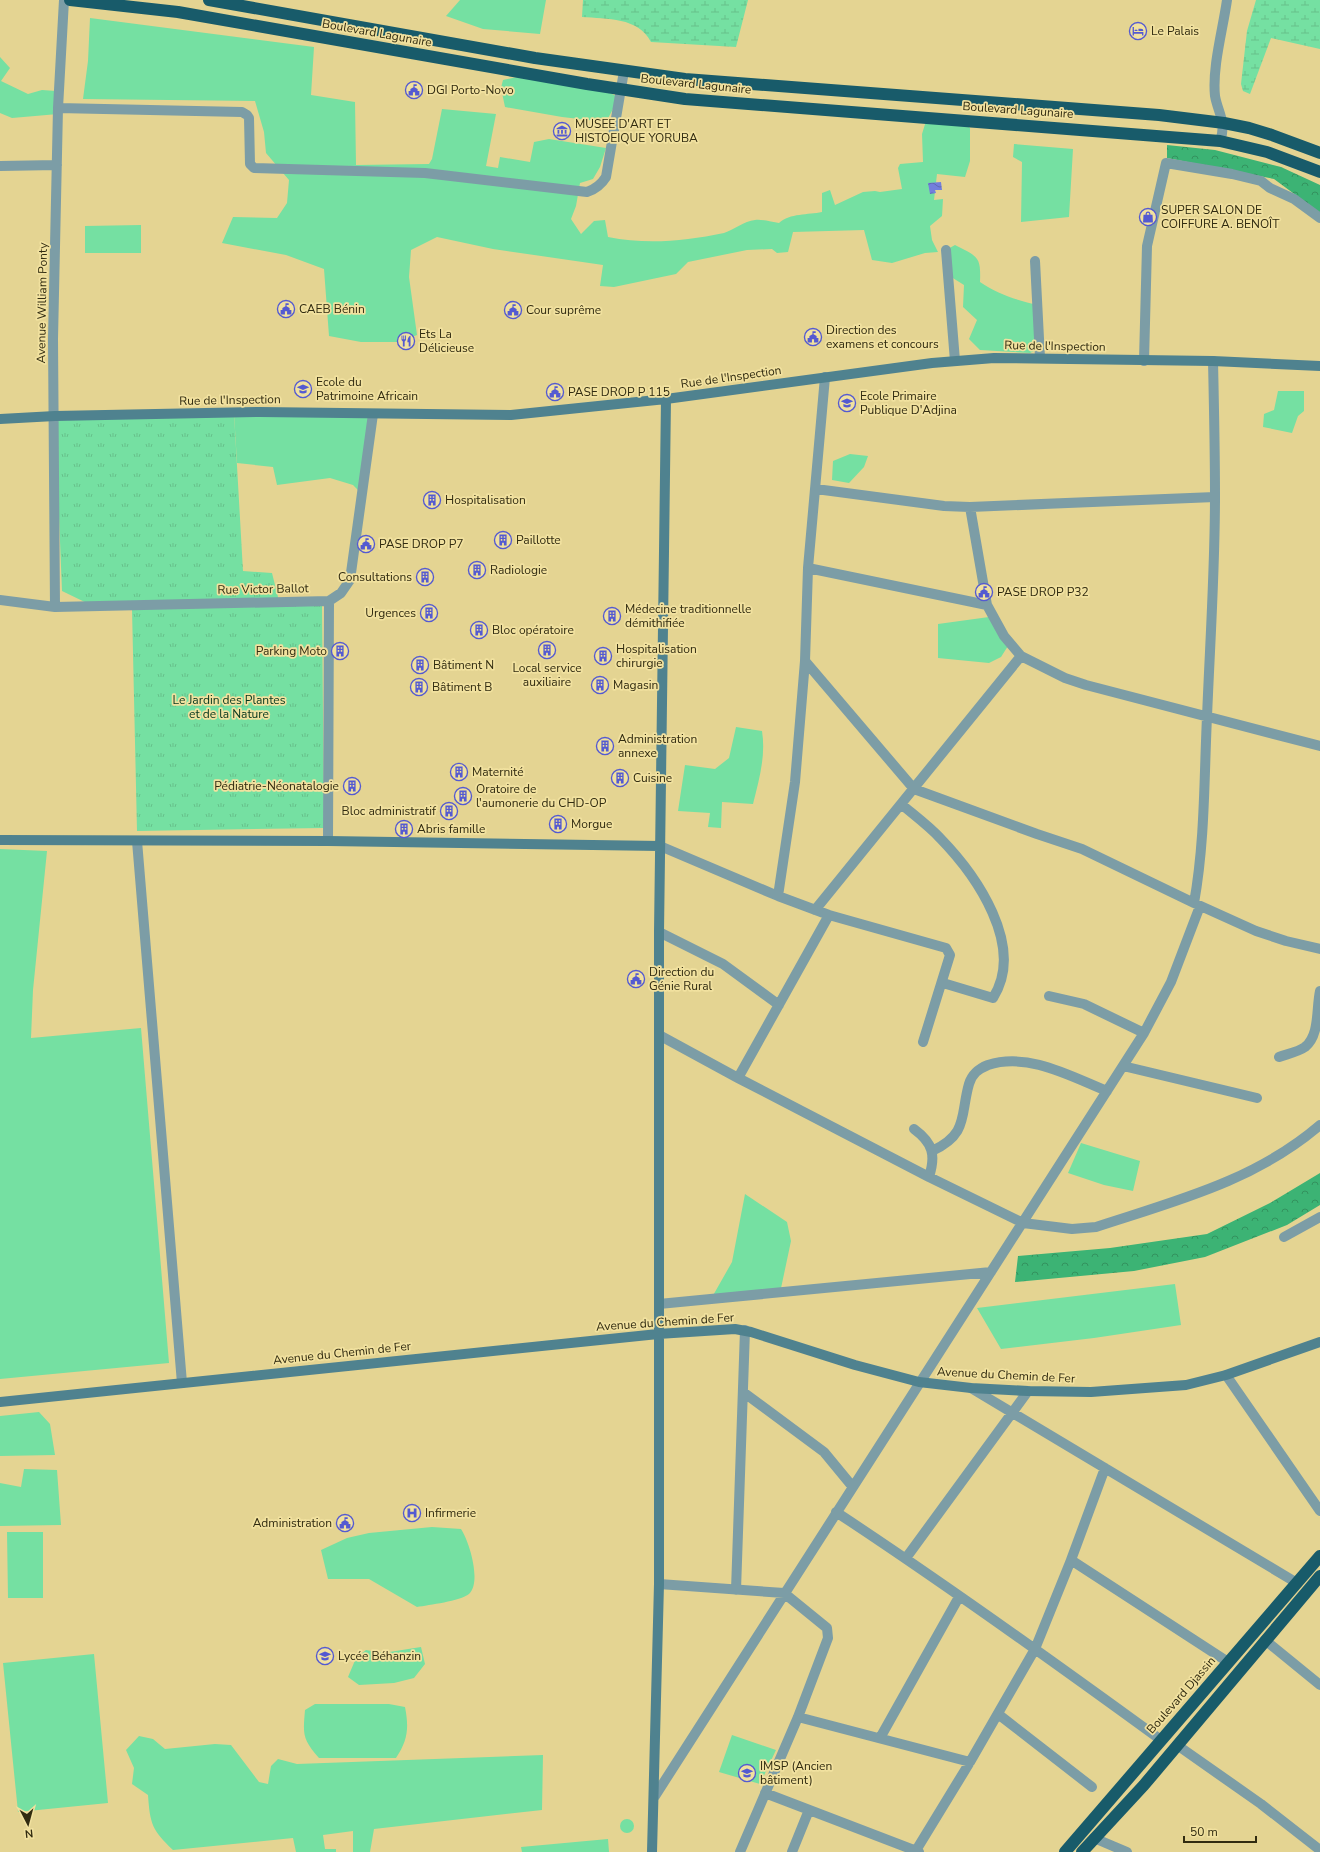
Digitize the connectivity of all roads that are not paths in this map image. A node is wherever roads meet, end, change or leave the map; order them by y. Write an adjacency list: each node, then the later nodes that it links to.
1 (64, 0): 7 (street, Avenue William Ponty)
2 (70, 0): 6 (highway, Boulevard Lagunaire)
3 (209, 0): 5 (highway, Boulevard Lagunaire)
4 (1228, 0): 8 (street)
5 (624, 71): 6 (street); 8 (highway, Boulevard Lagunaire)
6 (620, 90): 7 (street); 9 (highway, Boulevard Lagunaire)
7 (58, 108): 11 (street, Avenue William Ponty)
8 (1224, 123): 9 (street); 10 (highway, Boulevard Lagunaire)
9 (1220, 141): 13 (highway, Boulevard Lagunaire)
10 (1320, 153)
11 (57, 165): 12 (street); 25 (street, Avenue William Ponty)
12 (0, 166)
13 (1320, 172)
14 (1320, 218): 18 (street)
15 (946, 250): 20 (street)
16 (1035, 261): 17 (street)
17 (1040, 358): 18 (street, Rue de l'Inspection); 20 (street, Rue de l'Inspection)
18 (1144, 360): 19 (street, Rue de l'Inspection)
19 (1213, 360): 21 (street, Rue de l'Inspection); 28 (street)
20 (955, 361): 22 (street, Rue de l'Inspection)
21 (1320, 366)
22 (825, 377): 23 (street, Rue de l'Inspection); 27 (street)
23 (666, 399): 24 (street, Rue de l'Inspection); 45 (street)
24 (373, 414): 25 (street, Rue de l'Inspection); 32 (street)
25 (55, 416): 26 (street, Rue de l'Inspection); 34 (street, Avenue William Ponty)
26 (0, 419)
27 (816, 489): 29 (street); 30 (street)
28 (1215, 497): 29 (street); 38 (street)
29 (970, 508): 33 (street)
30 (808, 568): 33 (street); 37 (street)
31 (4, 600): 34 (street, Rue Victor Ballot); 35 (street)
32 (328, 601): 34 (street, Rue Victor Ballot); 44 (street)
33 (987, 605): 36 (street)
34 (55, 607)
35 (0, 608)
36 (1021, 656): 38 (street); 40 (street)
37 (805, 661): 40 (street); 46 (street)
38 (1207, 717): 39 (street); 47 (street)
39 (1320, 746)
40 (914, 789): 41 (street); 47 (street)
41 (901, 804): 48 (street); 52 (street)
42 (0, 840): 43 (street)
43 (137, 841): 44 (street); 78 (street)
44 (328, 841): 45 (street)
45 (660, 846): 46 (street); 50 (street)
46 (778, 896): 48 (street)
47 (1197, 905): 51 (street); 56 (street)
48 (815, 910): 49 (street)
49 (829, 915): 52 (street); 55 (street)
50 (659, 932): 55 (street); 57 (street)
51 (1320, 949)
52 (943, 982): 58 (street)
53 (1320, 991): 59 (street)
54 (1049, 996): 56 (street)
55 (779, 1005): 61 (street)
56 (1144, 1033): 60 (street)
57 (659, 1035): 61 (street); 72 (street)
58 (923, 1042)
59 (1279, 1057)
60 (1122, 1066): 62 (street); 63 (street)
61 (738, 1078): 67 (street)
62 (1107, 1091): 66 (street); 69 (street)
63 (1257, 1098)
64 (1320, 1126): 69 (street)
65 (914, 1129): 66 (street)
66 (932, 1151): 67 (street)
67 (929, 1177): 69 (street)
68 (1320, 1217): 70 (street)
69 (1023, 1223): 71 (street)
70 (1284, 1237)
71 (991, 1272): 72 (street); 77 (street)
72 (659, 1304): 74 (street)
73 (745, 1330): 74 (street, Avenue du Chemin de Fer); 77 (street, Avenue du Chemin de Fer); 81 (street)
74 (658, 1334): 78 (street, Avenue du Chemin de Fer); 93 (street)
75 (1320, 1342): 76 (street, Avenue du Chemin de Fer)
76 (1226, 1374): 80 (street, Avenue du Chemin de Fer); 87 (street)
77 (919, 1382): 79 (street, Avenue du Chemin de Fer); 85 (street)
78 (182, 1383): 82 (street, Avenue du Chemin de Fer)
79 (971, 1388): 80 (street, Avenue du Chemin de Fer); 83 (street)
80 (1028, 1391): 83 (street)
81 (743, 1392): 85 (street); 94 (street)
82 (0, 1402)
83 (1012, 1412): 84 (street); 89 (street)
84 (1105, 1468): 90 (street); 92 (street)
85 (852, 1486): 86 (street)
86 (836, 1512): 89 (street); 95 (street)
87 (1320, 1512)
88 (1320, 1556): 92 (highway, Boulevard Djassin)
89 (906, 1558): 96 (street)
90 (1071, 1560): 98 (street); 99 (street)
91 (1320, 1576): 97 (highway)
92 (1297, 1583): 99 (highway, Boulevard Djassin)
93 (659, 1584): 94 (street); 109 (street)
94 (736, 1590): 95 (street)
95 (784, 1593): 102 (street); 109 (street)
96 (959, 1597): 98 (street); 103 (street)
97 (1264, 1640): 100 (street); 105 (highway)
98 (1035, 1648): 101 (street); 104 (street)
99 (1228, 1662): 104 (highway, Boulevard Djassin)
100 (1320, 1685)
101 (998, 1714): 106 (street); 107 (street)
102 (798, 1717): 103 (street); 108 (street)
103 (880, 1738): 106 (street)
104 (1161, 1740): 117 (highway, Boulevard Djassin)
105 (1177, 1745): 111 (highway); 112 (street)
106 (970, 1762): 113 (street)
107 (1092, 1787)
108 (765, 1794): 110 (street); 115 (street)
109 (655, 1796): 114 (street)
110 (809, 1810): 113 (street); 116 (street)
111 (1094, 1838): 118 (highway); 119 (street)
112 (1320, 1850)
113 (916, 1851)
114 (652, 1852)
115 (740, 1852)
116 (792, 1852)
117 (1065, 1852)
118 (1082, 1852)
119 (1127, 1852)

